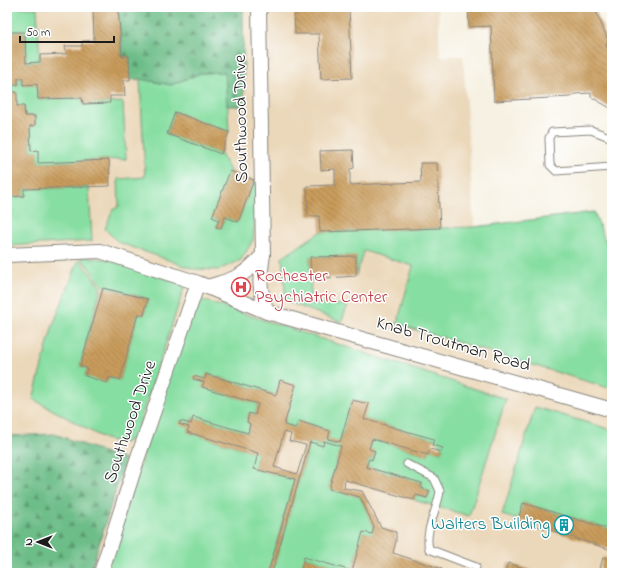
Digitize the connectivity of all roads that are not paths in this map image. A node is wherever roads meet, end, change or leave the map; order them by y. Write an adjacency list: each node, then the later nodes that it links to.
1 (259, 7): 5 (street, Southwood Drive)
2 (612, 138): 3 (lane)
3 (612, 167)
4 (7, 255): 6 (street, Knab Troutman Road)
5 (263, 255): 6 (street); 7 (street, Southwood Drive)
6 (202, 285): 7 (street, Knab Troutman Road); 11 (street, Southwood Drive)
7 (267, 312): 8 (street, Knab Troutman Road)
8 (612, 410)
9 (407, 464): 10 (lane)
10 (476, 567)
11 (101, 573)

